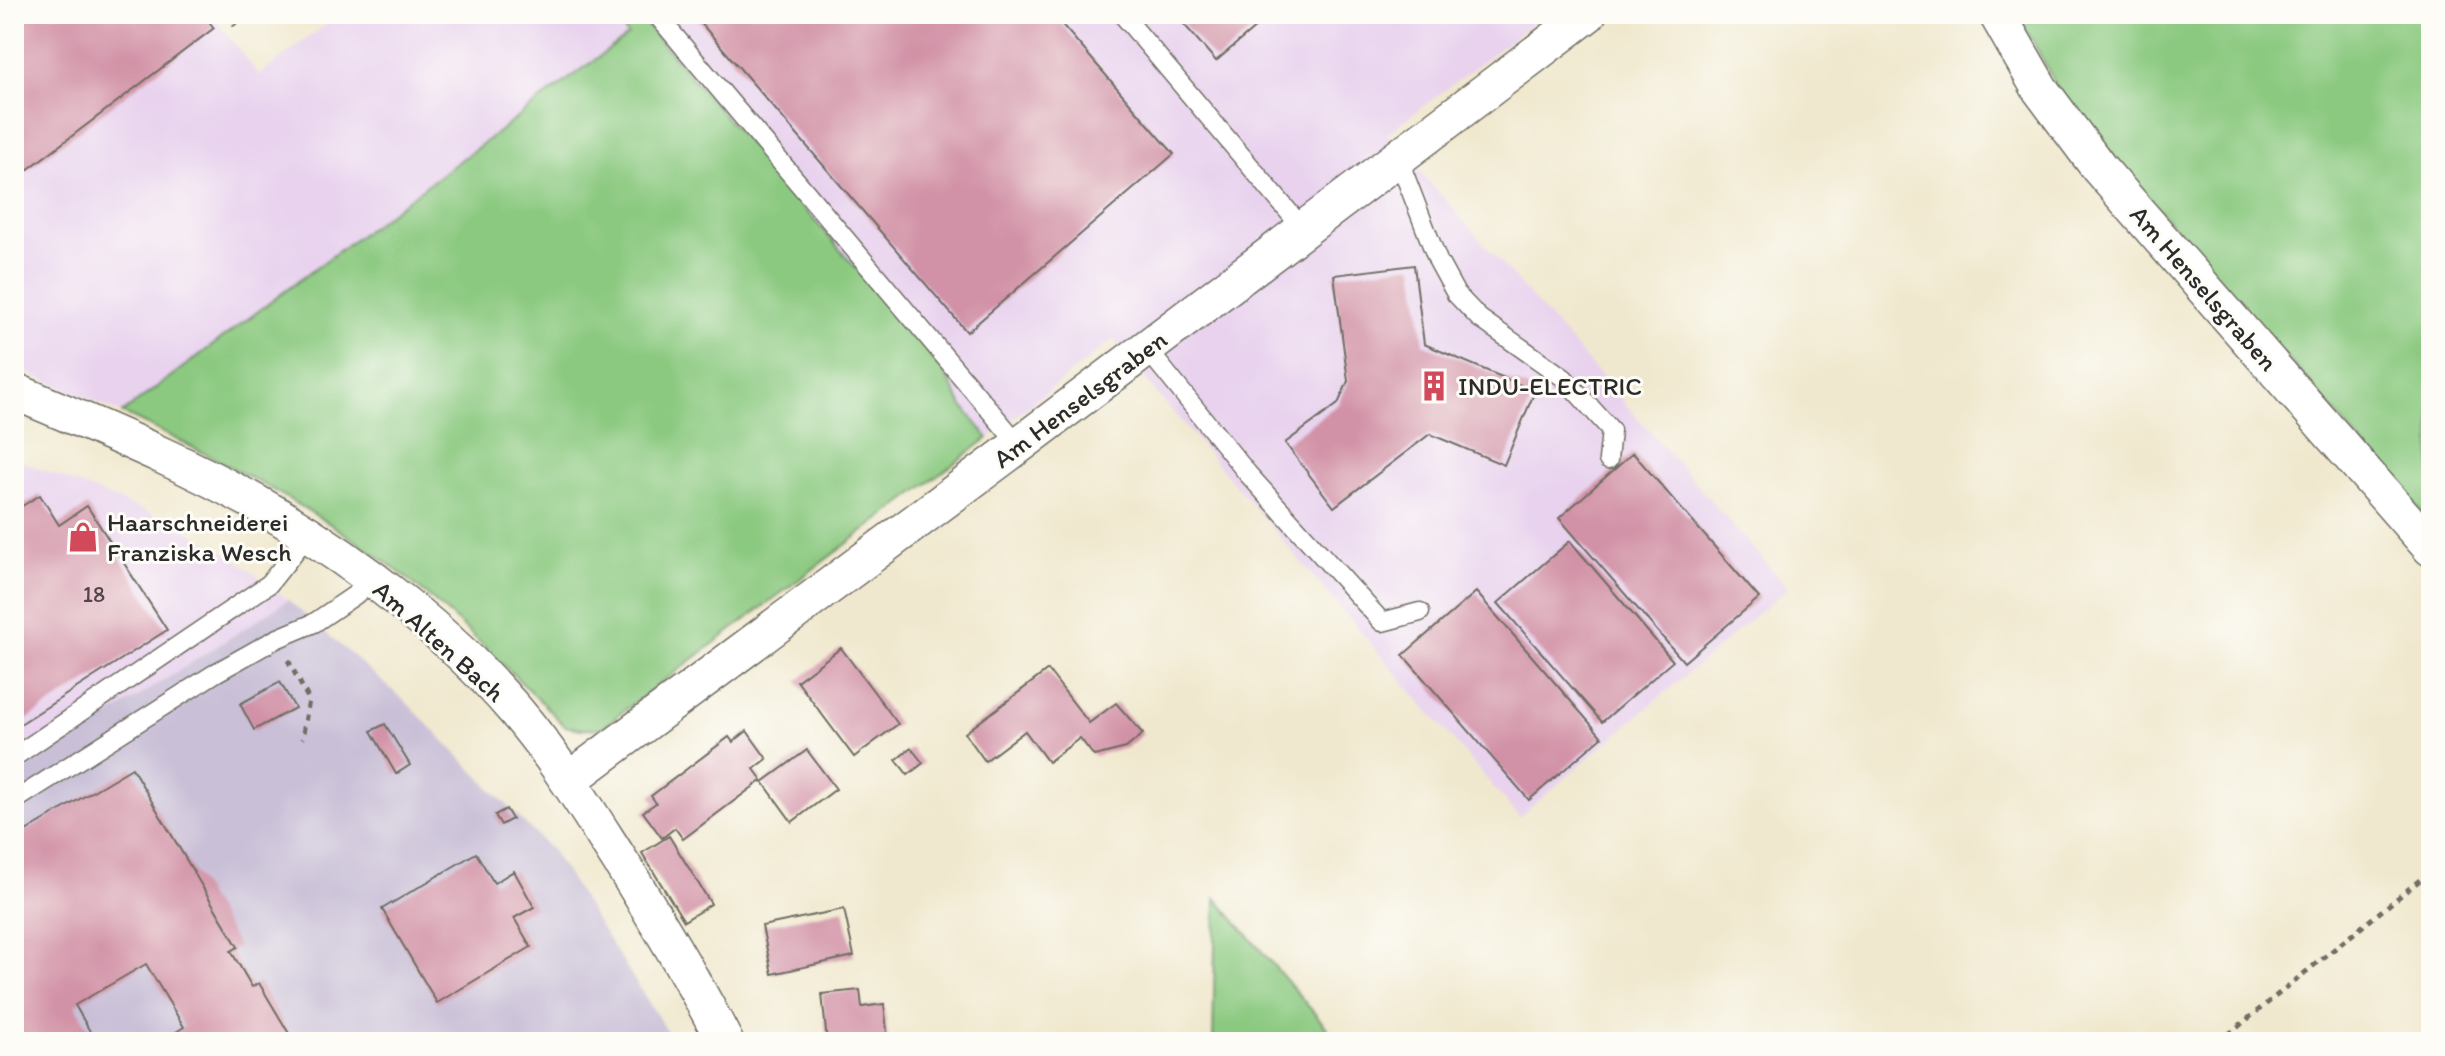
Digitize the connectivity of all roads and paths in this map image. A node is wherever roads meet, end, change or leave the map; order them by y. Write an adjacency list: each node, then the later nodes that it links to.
1 (228, 14): 6 (path)
2 (656, 14): 11 (lane)
3 (1122, 14): 8 (lane)
4 (1588, 14): 7 (street, Am Henselsgraben)
5 (1997, 14): 14 (street, Am Henselsgraben)
6 (235, 26)
7 (1398, 158): 8 (street, Am Henselsgraben); 12 (lane)
8 (1304, 230): 9 (street, Am Henselsgraben)
9 (1147, 349): 11 (street, Am Henselsgraben); 16 (lane)
10 (14, 391): 13 (street, Am Alten Bach)
11 (1019, 445): 20 (street, Am Henselsgraben)
12 (1608, 460)
13 (307, 536): 15 (street, Am Alten Bach); 19 (lane)
14 (2431, 548)
15 (374, 582): 20 (street, Am Alten Bach); 21 (lane)
16 (1420, 612)
17 (302, 684): 18 (path)
18 (302, 739)
19 (14, 757)
20 (569, 780): 23 (street, Am Alten Bach)
21 (14, 801)
22 (2431, 871): 24 (path)
23 (725, 1042)
24 (2219, 1042)

